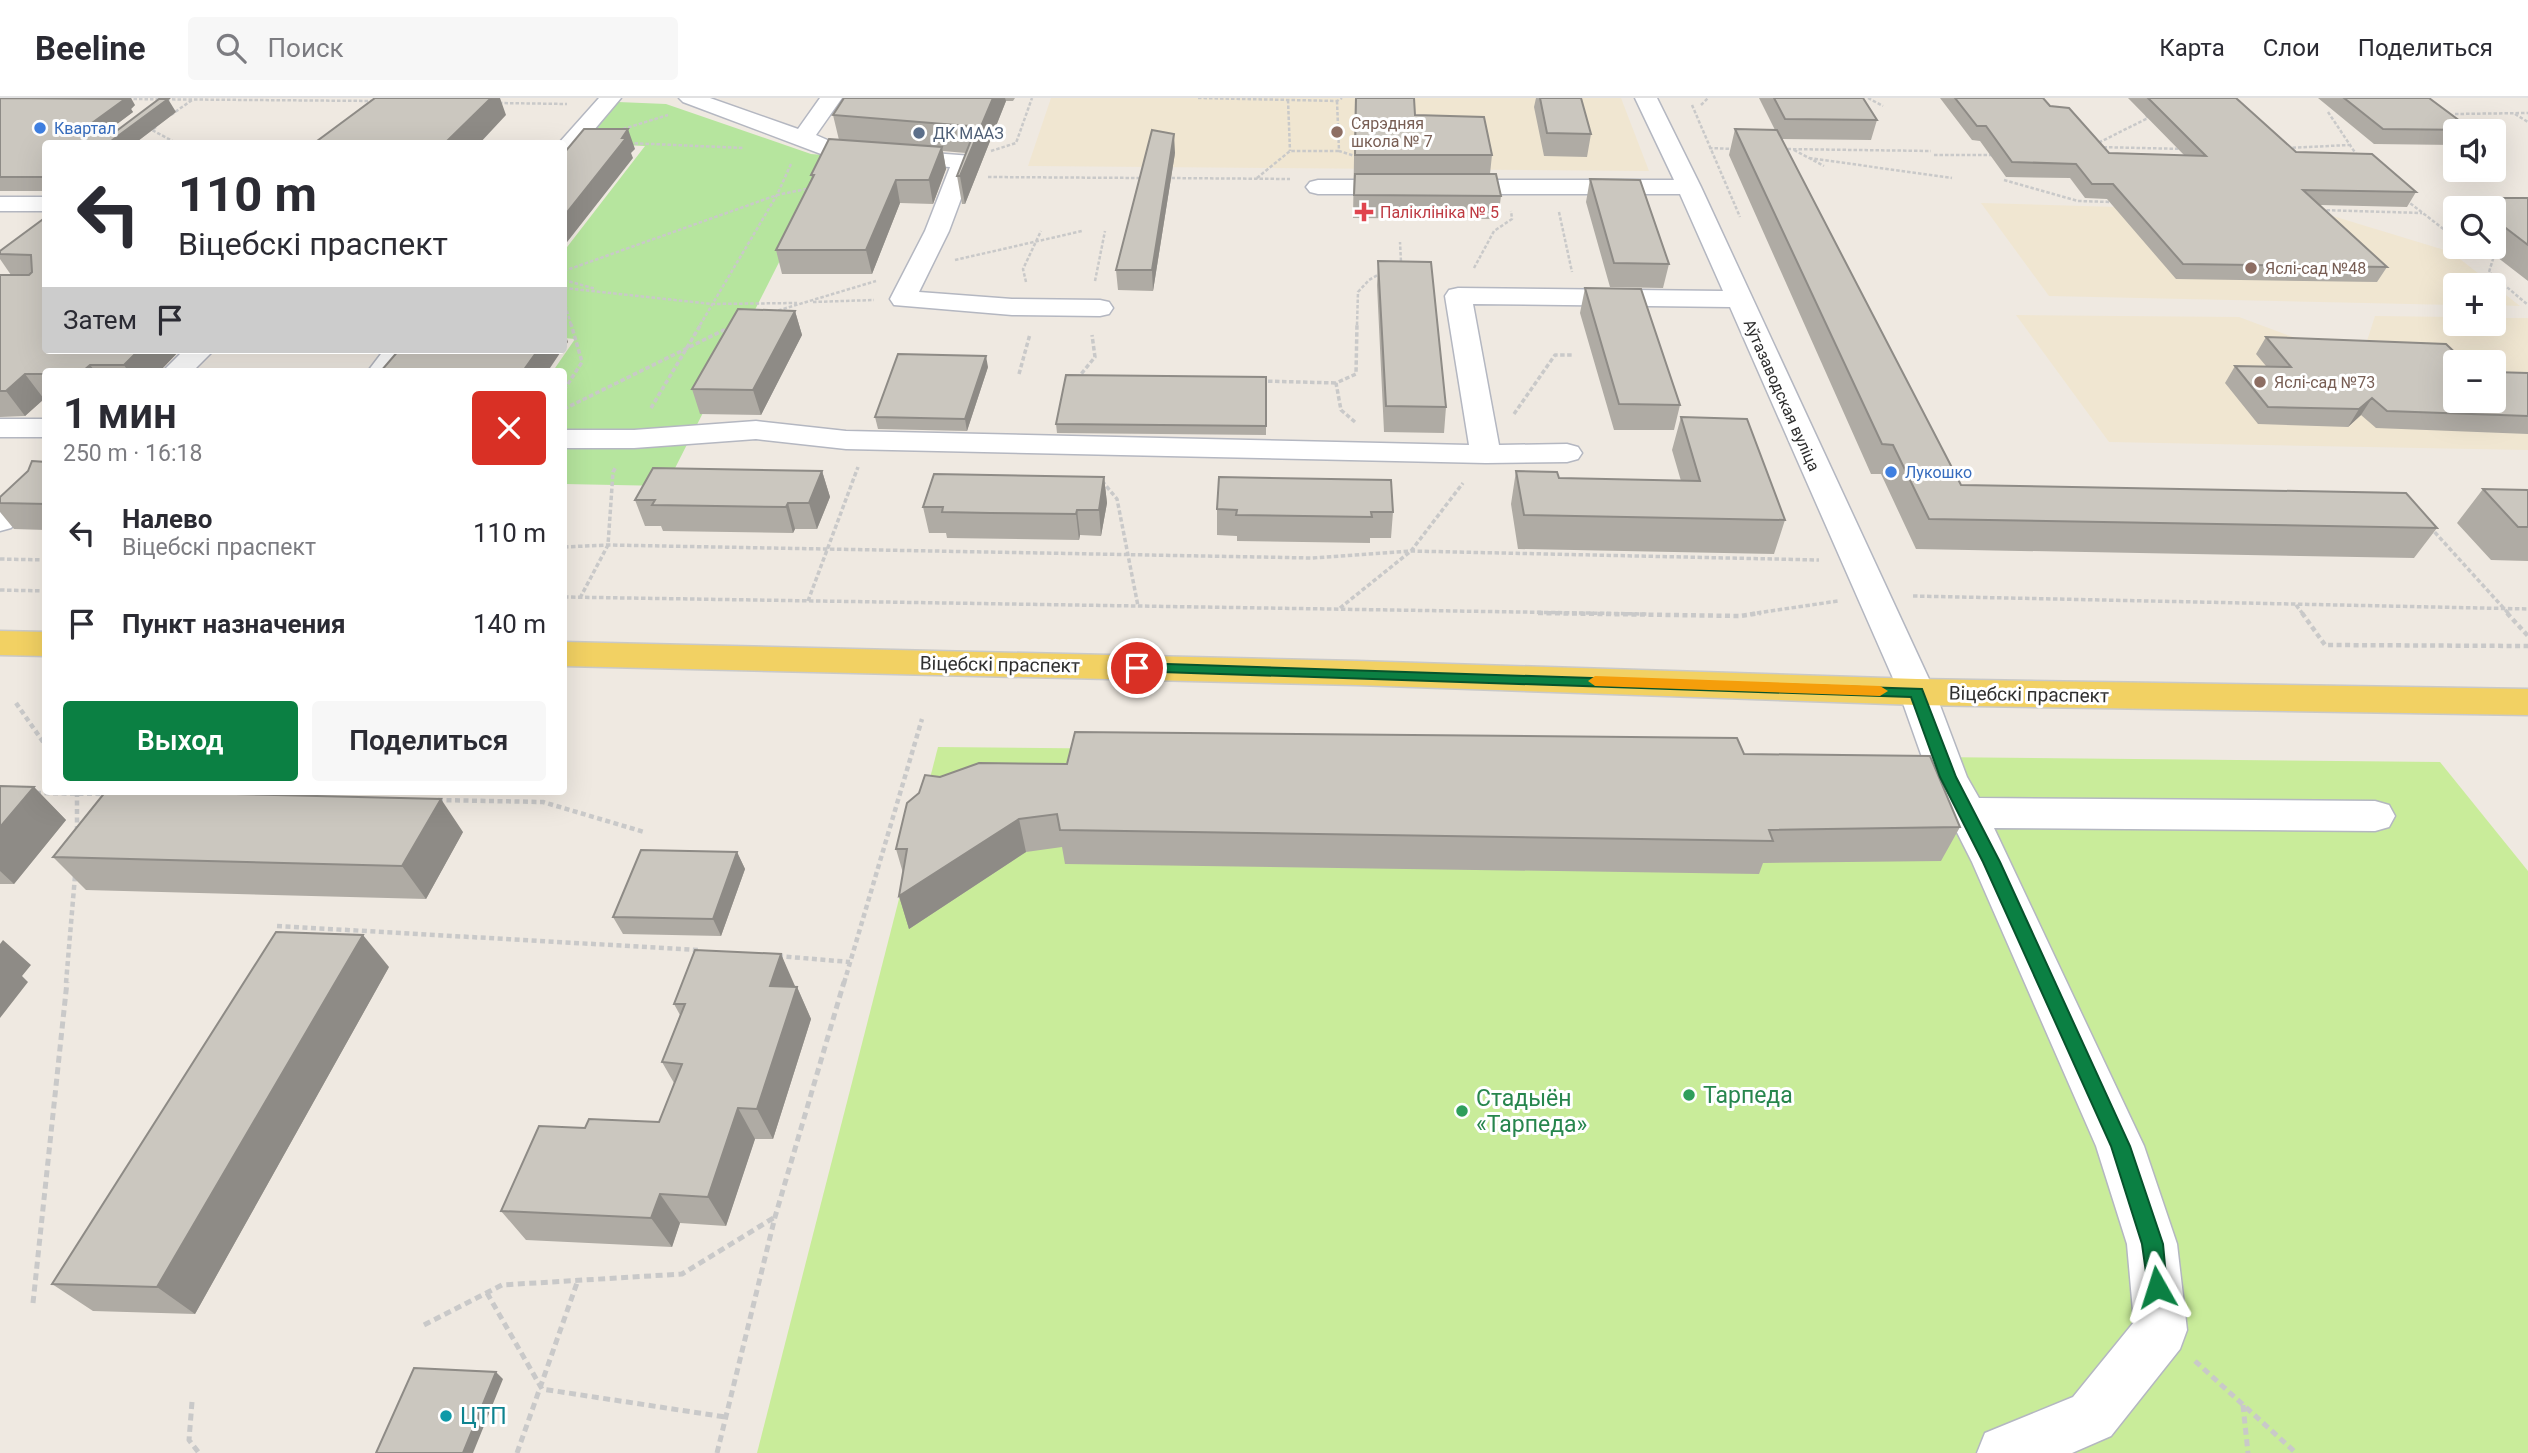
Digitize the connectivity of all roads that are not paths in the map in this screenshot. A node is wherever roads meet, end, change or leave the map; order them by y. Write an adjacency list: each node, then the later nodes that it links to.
1 (831, 98): 5 (street)
2 (1646, 98): 8 (street, Аўтазаводская вуліца)
3 (606, 101): 6 (street)
4 (698, 101): 5 (street)
5 (803, 138): 12 (street)
6 (569, 146)
7 (1318, 187): 8 (street)
8 (1689, 187): 11 (street, Аўтазаводская вуліца)
9 (0, 204): 10 (street)
10 (42, 204)
11 (1739, 299): 21 (street); 27 (street, Аўтазаводская вуліца)
12 (1100, 308)
13 (196, 354): 15 (street)
14 (396, 354): 16 (street)
15 (180, 368)
16 (384, 368)
17 (0, 428): 18 (street)
18 (42, 428)
19 (567, 439): 21 (street)
20 (1567, 453): 21 (street)
21 (1486, 454)
22 (42, 482): 23 (street)
23 (0, 520)
24 (0, 643): 25 (main road)
25 (42, 644)
26 (567, 654): 27 (main road, Віцебскі праспект)
27 (1917, 692): 28 (main road, Віцебскі праспект); 29 (street, Аўтазаводская вуліца)
28 (2528, 702)
29 (1966, 813): 30 (street); 31 (street, Аўтазаводская вуліца)
30 (2375, 816)
31 (2005, 1453)

